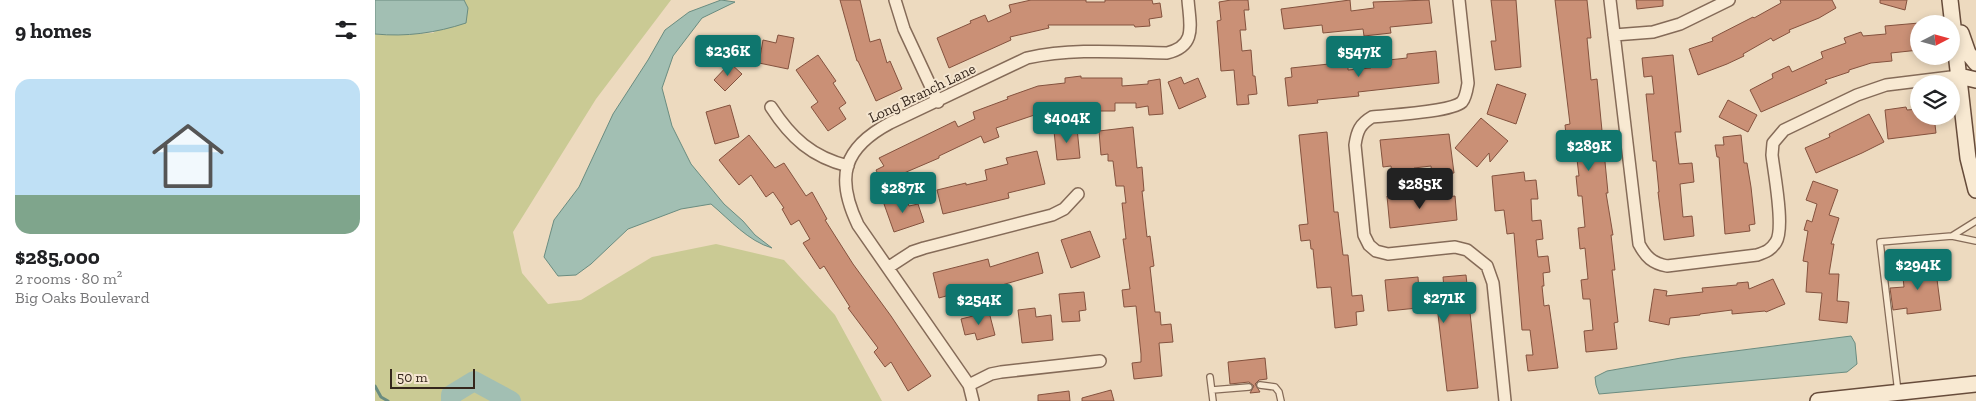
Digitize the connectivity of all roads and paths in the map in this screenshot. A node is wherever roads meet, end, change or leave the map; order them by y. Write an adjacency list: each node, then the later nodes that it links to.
1 (895, 0): 15 (street)
2 (1188, 0): 15 (street, Long Branch Lane)
3 (1459, 0): 35 (street)
4 (1611, 0): 8 (street)
5 (1729, 0): 8 (street)
6 (1950, 0): 10 (street)
7 (1956, 0): 9 (street)
8 (1614, 35): 13 (street)
9 (1976, 63)
10 (1959, 75)
11 (1960, 76): 12 (street)
12 (1976, 80)
13 (1910, 82)
14 (1960, 85): 18 (street)
15 (938, 102): 17 (street, Long Branch Lane)
16 (771, 107): 17 (street)
17 (848, 166): 23 (street, Long Branch Lane)
18 (1976, 190)
19 (1078, 194): 23 (street)
20 (1976, 221): 21 (lane)
21 (1952, 236): 22 (lane); 31 (lane)
22 (1976, 241)
23 (889, 268): 27 (street, Long Branch Lane)
24 (1100, 361): 27 (street)
25 (1210, 377): 30 (lane)
26 (1976, 384): 31 (street)
27 (969, 385): 32 (street, Long Branch Lane)
28 (1260, 385): 34 (lane)
29 (1249, 387): 30 (lane)
30 (1212, 390): 33 (lane)
31 (1898, 392): 36 (street)
32 (973, 401)
33 (1213, 401)
34 (1281, 401)
35 (1505, 401)
36 (1818, 401)

